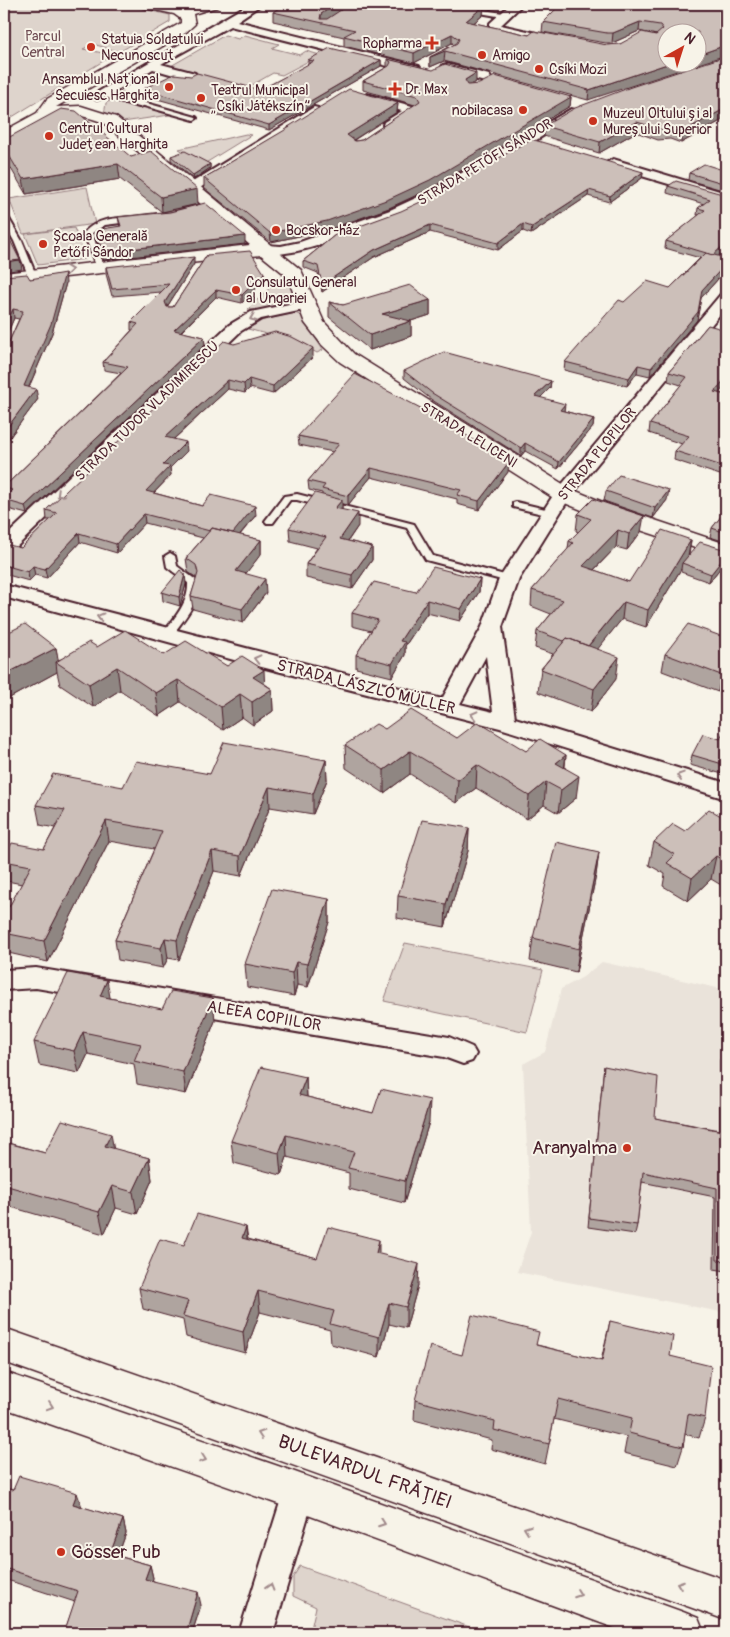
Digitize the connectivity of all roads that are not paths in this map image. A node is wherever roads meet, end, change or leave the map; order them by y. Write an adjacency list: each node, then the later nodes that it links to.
1 (147, 4): 6 (street)
2 (256, 4): 9 (street)
3 (517, 4): 7 (street)
4 (212, 6): 6 (street); 9 (street)
5 (466, 9): 7 (lane)
6 (179, 11): 27 (street)
7 (503, 15): 10 (street)
8 (196, 21): 9 (street)
9 (228, 22): 11 (street); 12 (street)
10 (572, 43)
11 (151, 66): 13 (street); 19 (street)
12 (425, 68): 14 (street); 15 (street)
13 (191, 76)
14 (401, 76)
15 (485, 78)
16 (502, 82): 17 (street)
17 (475, 90)
18 (79, 91): 19 (street)
19 (100, 94): 22 (street); 24 (street)
20 (356, 95): 29 (street)
21 (569, 100): 26 (street, STRADA PETŐFI SÁNDOR)
22 (139, 103): 28 (lane)
23 (328, 103): 34 (street)
24 (82, 108)
25 (549, 109): 26 (street)
26 (568, 114): 31 (street, STRADA PETŐFI SÁNDOR)
27 (42, 116): 30 (street); 34 (street, STRADA LELICENI)
28 (194, 118)
29 (378, 131)
30 (4, 136)
31 (528, 138): 32 (street); 38 (street, STRADA PETŐFI SÁNDOR)
32 (546, 143)
33 (603, 160): 35 (street)
34 (190, 188): 38 (street, STRADA LELICENI)
35 (726, 197)
36 (4, 217): 40 (lane)
37 (142, 218): 39 (lane)
38 (266, 249): 39 (street, STRADA PETŐFI SÁNDOR); 43 (street, STRADA LELICENI)
39 (100, 267): 40 (street, STRADA PETŐFI SÁNDOR, one-way to 39)
40 (32, 275): 41 (street, STRADA PETŐFI SÁNDOR)
41 (4, 279)
42 (726, 297): 44 (street, STRADA PLOPILOR)
43 (308, 305): 44 (street, STRADA LELICENI); 48 (street, STRADA TUDOR VLADIMIRESCU, one-way to 48)
44 (563, 494): 46 (street, STRADA PLOPILOR); 49 (street, STRADA LELICENI)
45 (516, 505): 46 (lane)
46 (551, 513): 51 (street, STRADA PLOPILOR)
47 (270, 520): 51 (lane)
48 (4, 548)
49 (726, 551)
50 (170, 556): 54 (lane)
51 (509, 579): 53 (street, STRADA PLOPILOR)
52 (4, 591): 54 (street, STRADA LÁSZLÓ MÜLLER, one-way to 52)
53 (492, 628): 55 (street, STRADA PLOPILOR); 56 (street)
54 (167, 635): 55 (street, STRADA LÁSZLÓ MÜLLER, one-way to 54)
55 (447, 708): 56 (street, STRADA LÁSZLÓ MÜLLER, one-way to 55)
56 (505, 722): 57 (street, STRADA LÁSZLÓ MÜLLER, one-way to 56)
57 (726, 791)
58 (4, 980): 59 (street, ALEEA COPIILOR)
59 (463, 1054)
60 (4, 1345): 63 (street, BULEVARDUL FRĂȚIEI, one-way to 60)
61 (4, 1390): 62 (street, one-way to 62)
62 (299, 1493): 64 (street, one-way to 62); 65 (street, one-way to 65)
63 (726, 1600)
64 (256, 1633)
65 (683, 1633)

